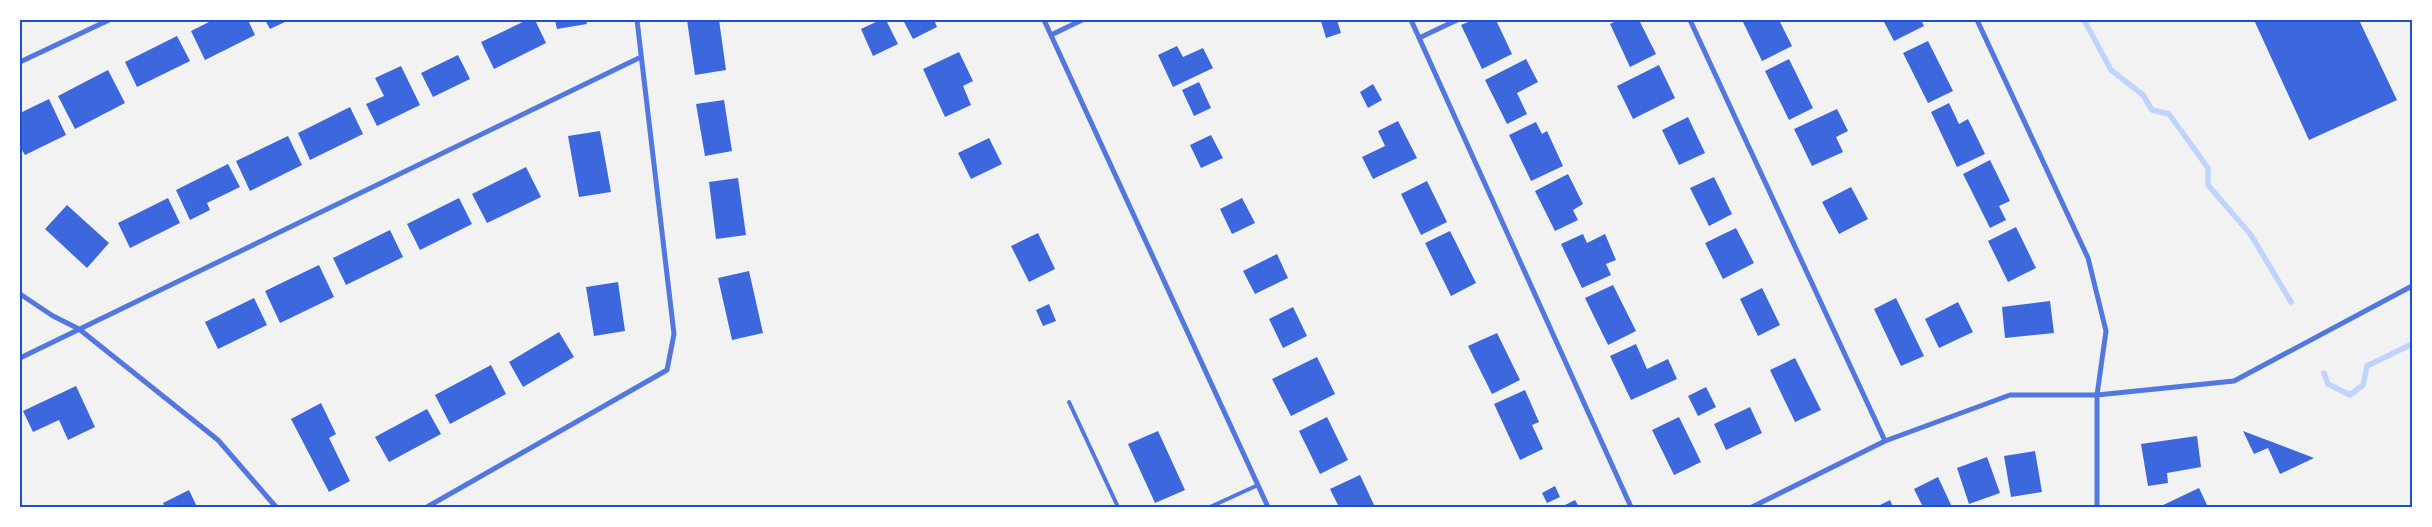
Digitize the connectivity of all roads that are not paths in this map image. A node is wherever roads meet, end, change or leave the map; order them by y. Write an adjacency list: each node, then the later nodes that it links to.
1 (109, 20): 12 (street)
2 (637, 20): 11 (street)
3 (1044, 20): 9 (street)
4 (1082, 20): 9 (street)
5 (1411, 20): 10 (street)
6 (1457, 20): 10 (street)
7 (1690, 20): 19 (street)
8 (1977, 20): 17 (street)
9 (1051, 35): 20 (street)
10 (1419, 38): 26 (street)
11 (642, 57): 15 (street); 22 (street)
12 (20, 62)
13 (2412, 286): 17 (street)
14 (20, 294): 15 (street)
15 (79, 329): 16 (street); 21 (street)
16 (20, 358)
17 (2097, 396): 19 (street); 28 (street)
18 (1069, 402): 23 (lane)
19 (1885, 441): 27 (street)
20 (1258, 485): 24 (lane); 25 (street)
21 (276, 507)
22 (427, 507)
23 (1118, 507)
24 (1210, 507)
25 (1268, 507)
26 (1631, 507)
27 (1752, 507)
28 (2097, 507)

